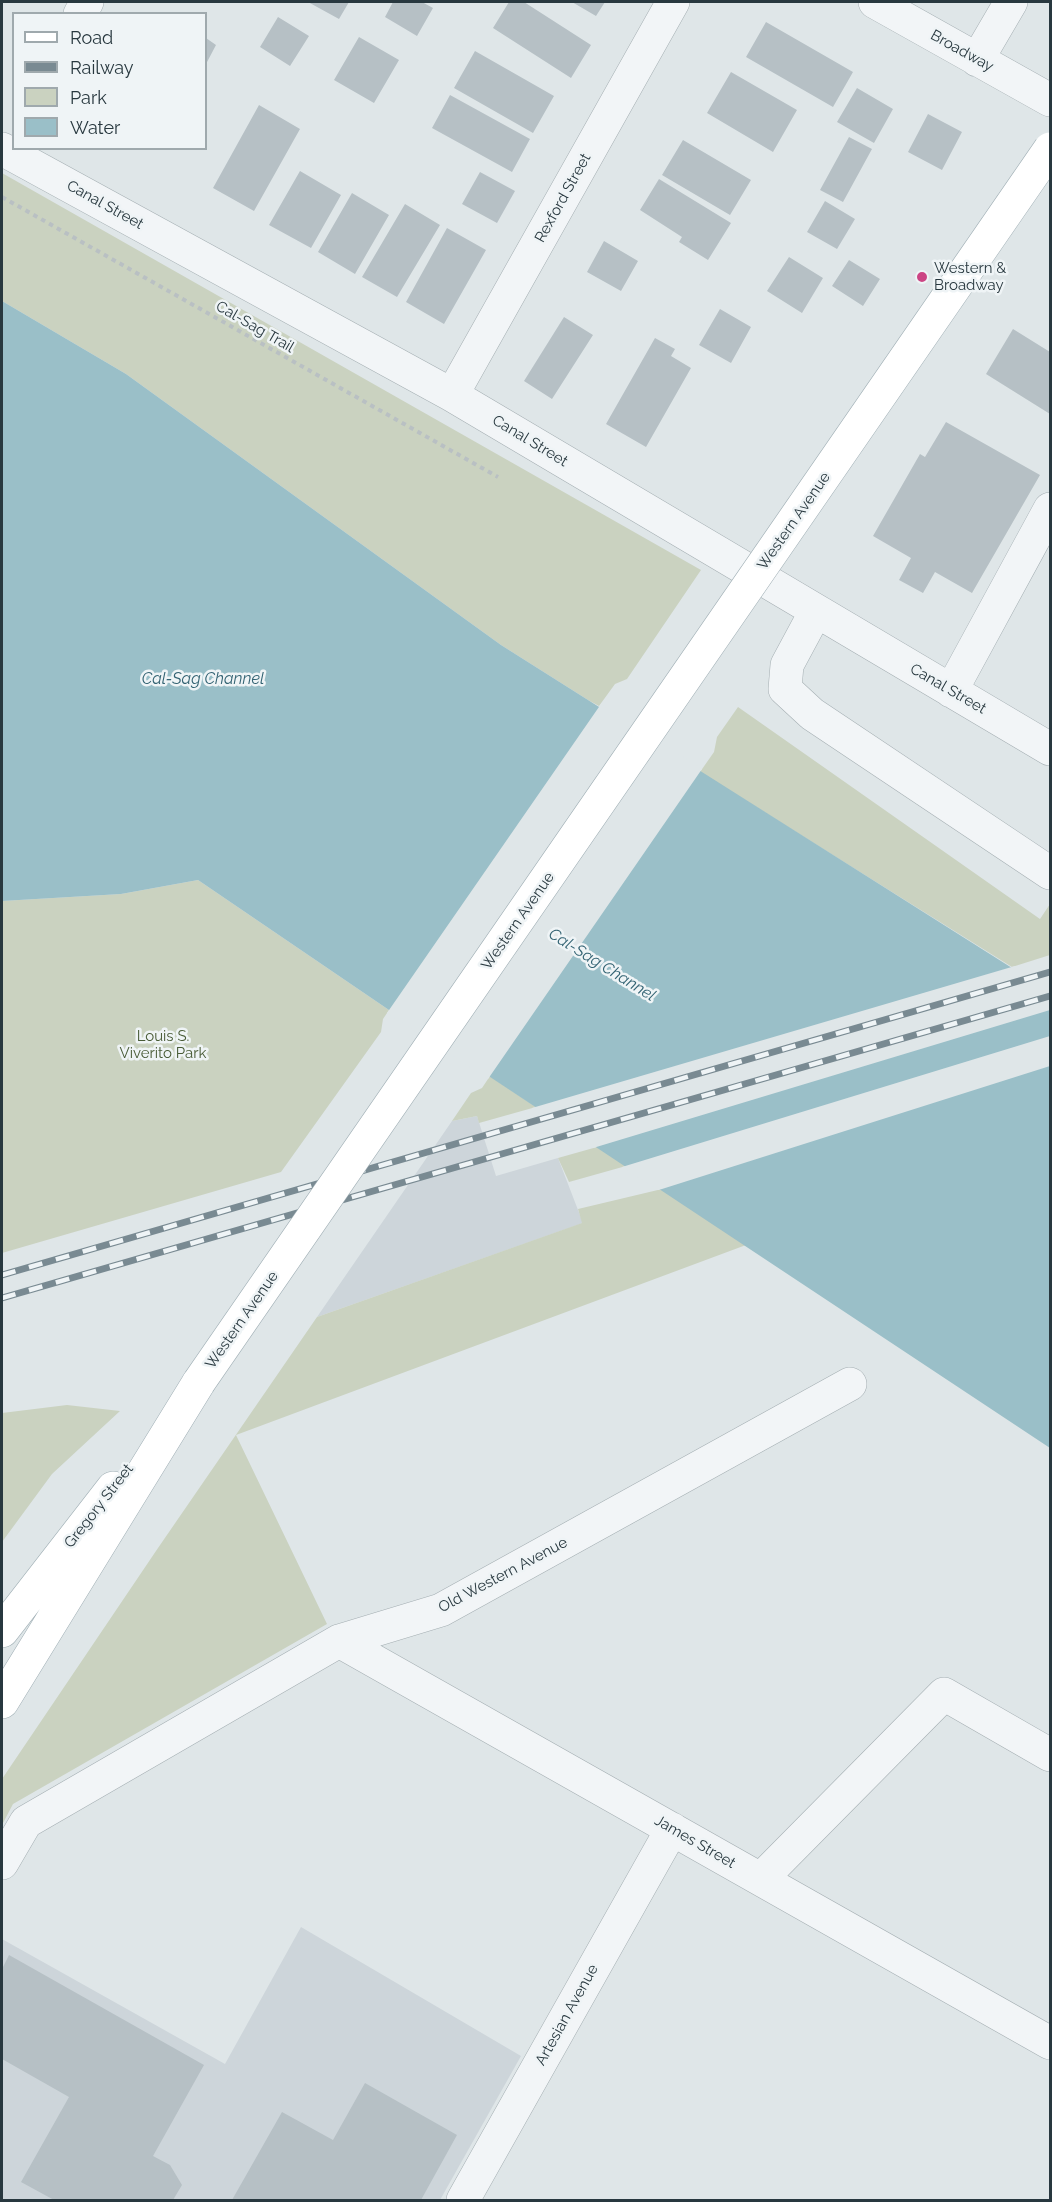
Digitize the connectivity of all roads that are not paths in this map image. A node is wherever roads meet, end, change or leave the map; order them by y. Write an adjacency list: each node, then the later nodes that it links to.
1 (674, 2): 8 (street, Rexford Street)
2 (875, 2): 4 (street, Broadway)
3 (1011, 2): 4 (street)
4 (977, 60): 5 (street, Broadway)
5 (1050, 100)
6 (1050, 149): 14 (main road, Western Avenue, bridge)
7 (17, 150): 8 (street, Canal Street)
8 (452, 395): 10 (street, Canal Street)
9 (1050, 509): 11 (street)
10 (816, 611): 11 (street, Canal Street); 13 (street)
11 (951, 691): 12 (street, Canal Street)
12 (1050, 749)
13 (1050, 873)
14 (199, 1382): 16 (main road, Gregory Street)
15 (850, 1384): 18 (street, Old Western Avenue)
16 (106, 1513): 17 (main road, Gregory Street); 19 (main road)
17 (2, 1631)
18 (339, 1641): 21 (street, James Street); 22 (street, Old Western Avenue)
19 (2, 1702)
20 (1050, 1755): 23 (street)
21 (672, 1829): 23 (street, James Street); 25 (street, Artesian Avenue)
22 (2, 1863)
23 (761, 1879): 24 (street, James Street)
24 (1050, 2043)
25 (463, 2200)

